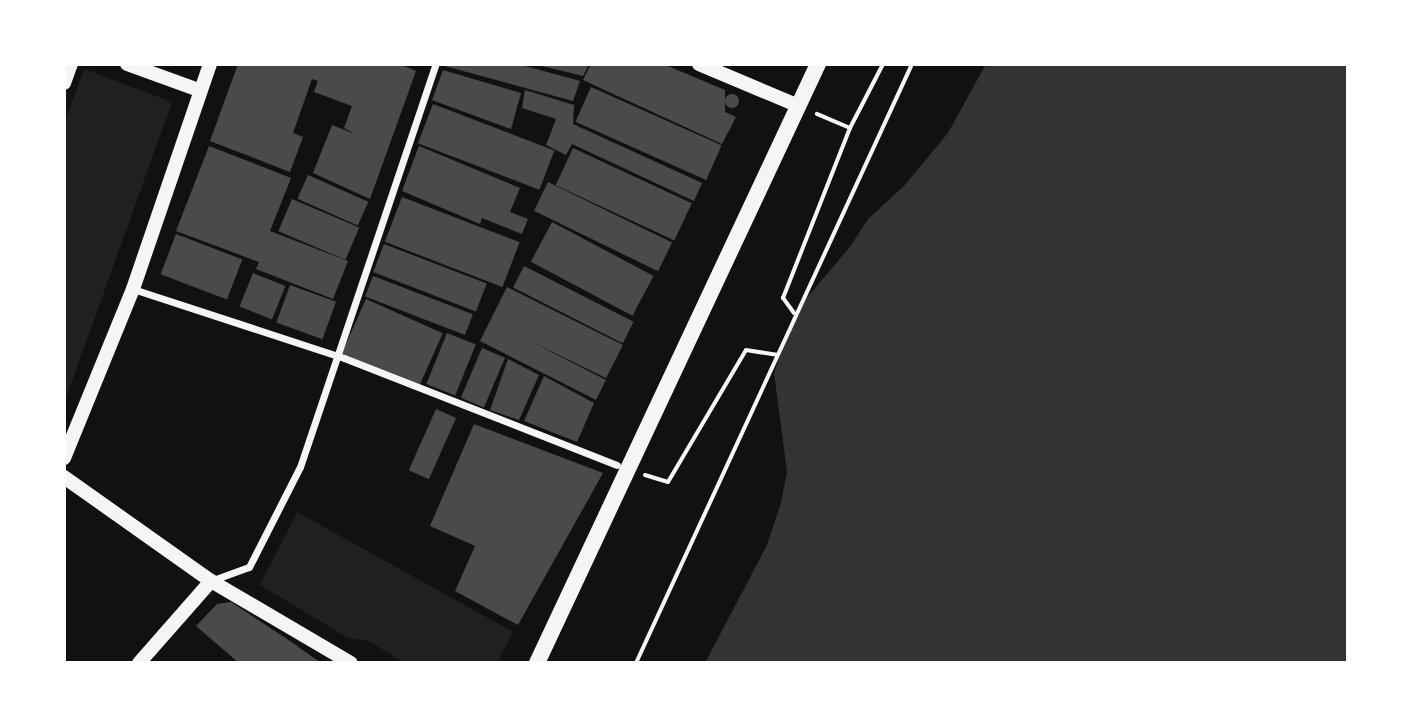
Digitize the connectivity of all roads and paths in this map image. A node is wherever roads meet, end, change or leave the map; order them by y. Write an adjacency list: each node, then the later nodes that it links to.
1 (71, 64): 9 (street)
2 (127, 64): 10 (street)
3 (210, 64): 10 (street)
4 (436, 64): 15 (street)
5 (699, 64): 11 (street)
6 (818, 64): 11 (main road)
7 (883, 64): 12 (path)
8 (912, 64): 16 (path)
9 (64, 83)
10 (199, 90): 13 (street)
11 (799, 106): 12 (path); 18 (main road)
12 (850, 128): 14 (path)
13 (133, 289): 15 (street); 17 (street)
14 (794, 313)
15 (336, 355): 18 (street); 20 (street)
16 (777, 355): 18 (path); 24 (path)
17 (64, 458)
18 (622, 467): 23 (main road)
19 (65, 479): 20 (street)
20 (211, 581): 21 (street); 22 (street)
21 (139, 663)
22 (351, 663)
23 (537, 663)
24 (636, 663)

